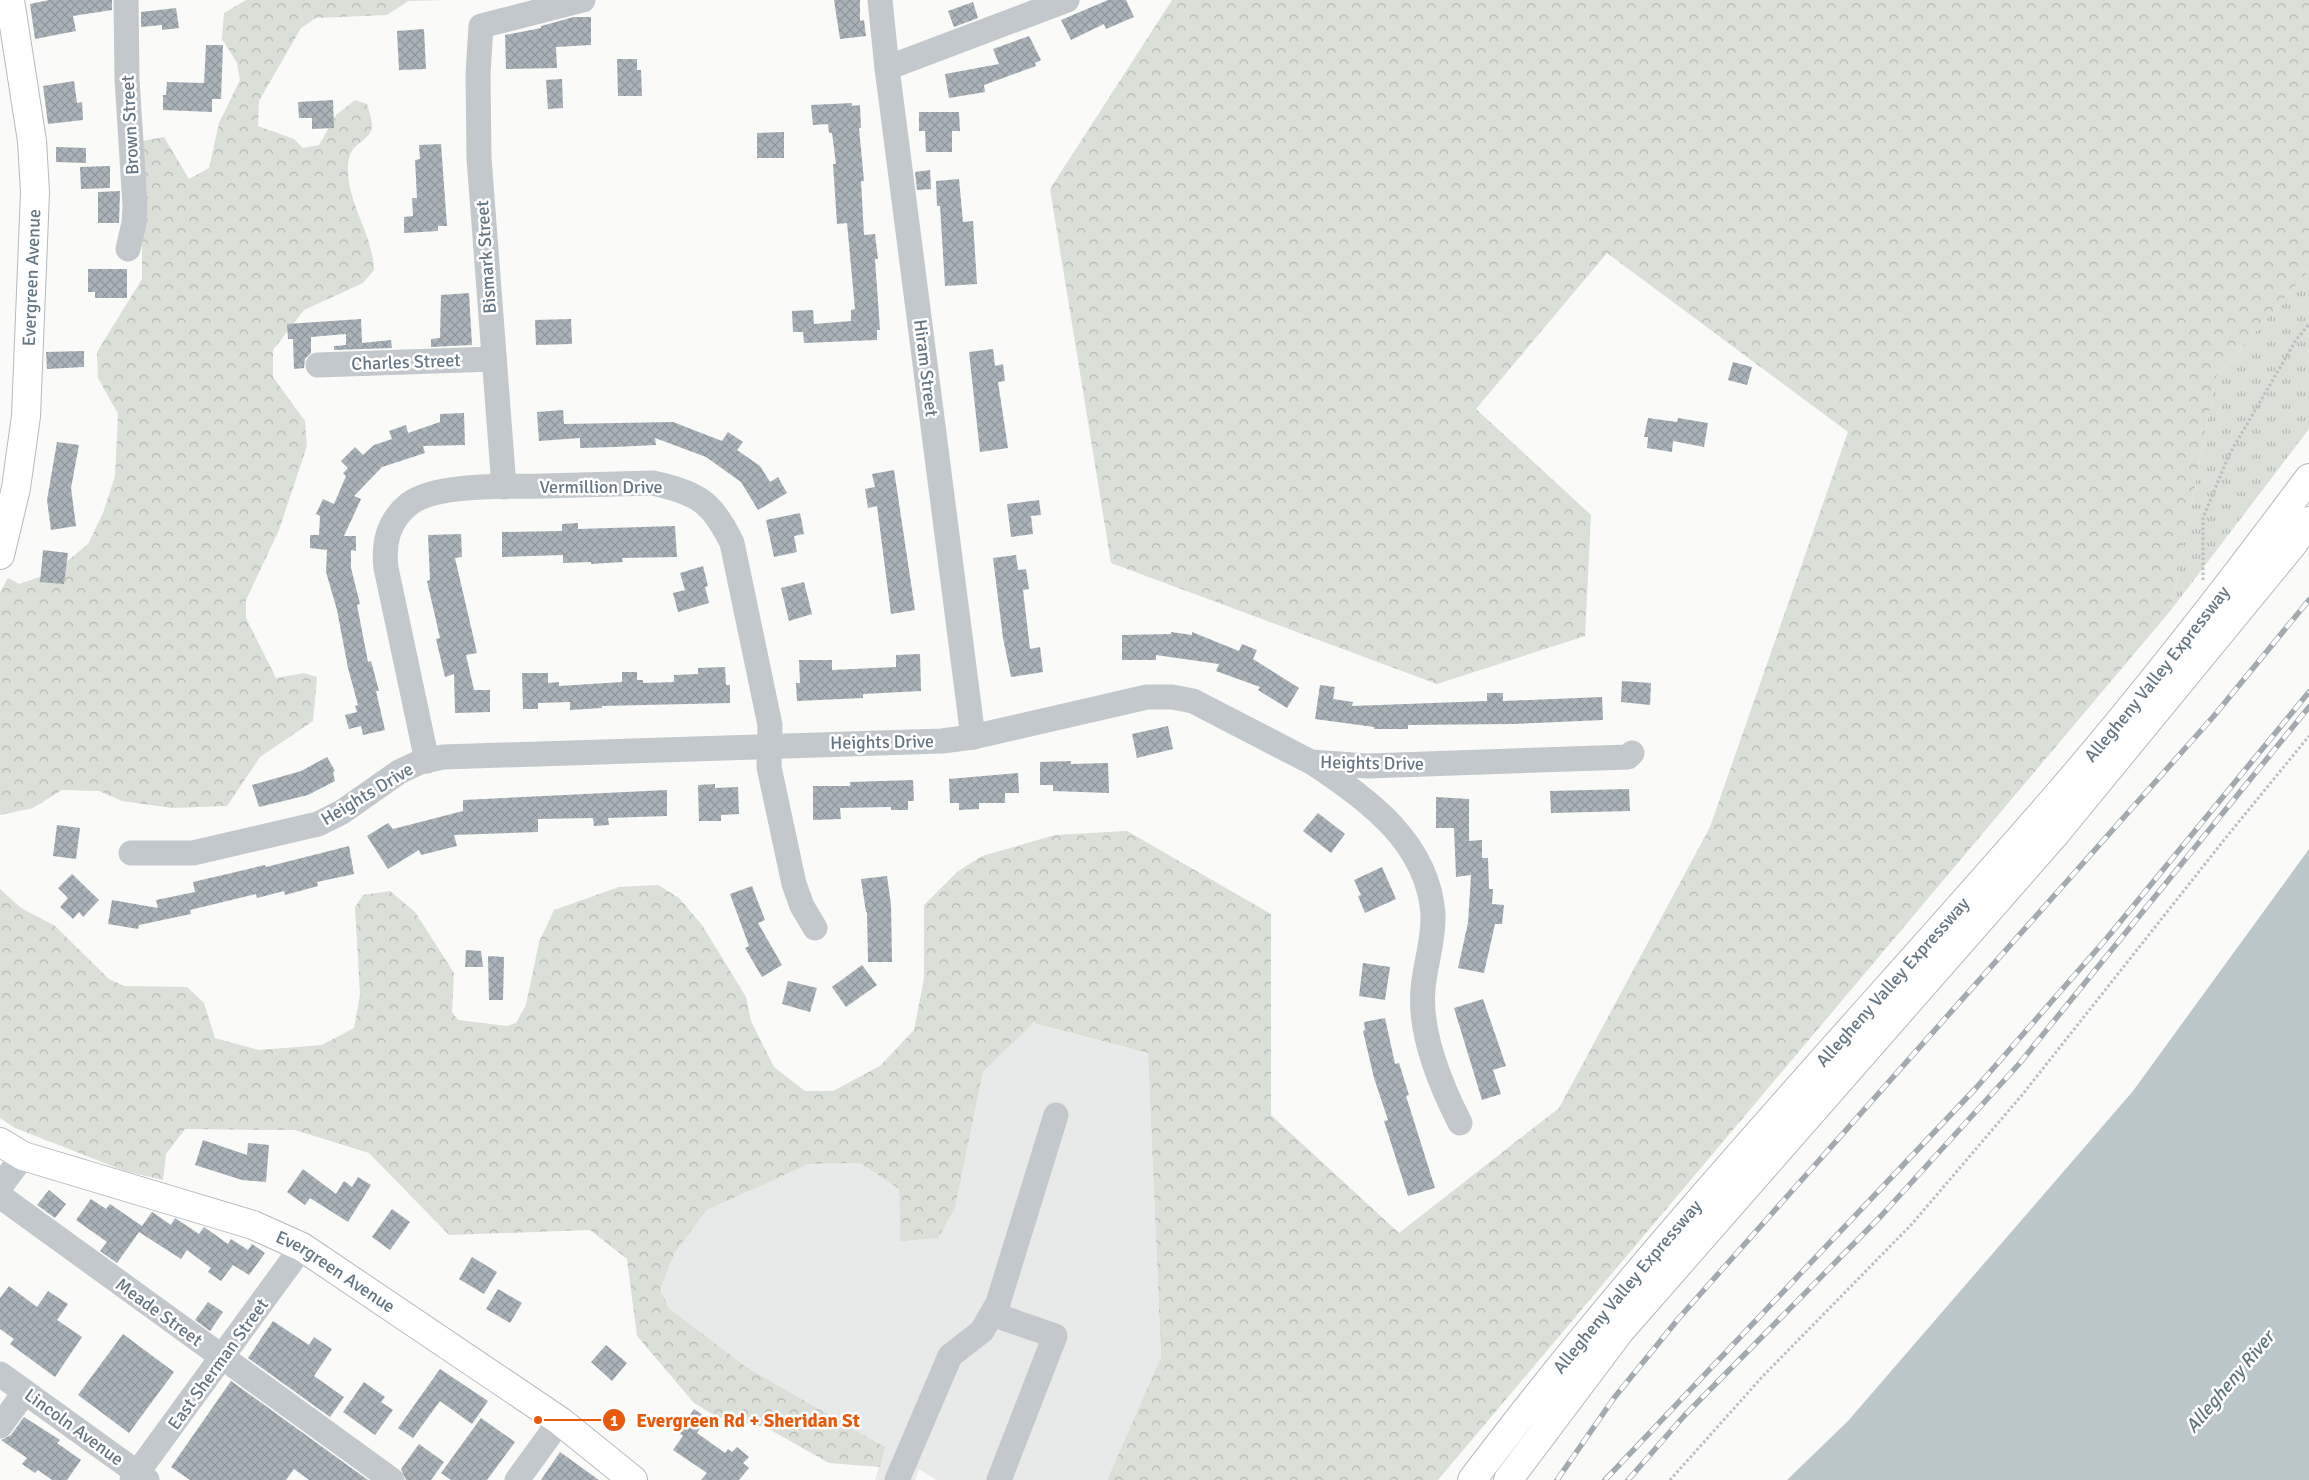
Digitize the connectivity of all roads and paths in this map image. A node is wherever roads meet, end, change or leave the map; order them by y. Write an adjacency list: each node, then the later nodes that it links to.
1 (10, 0): 14 (main road, Evergreen Avenue)
2 (126, 0): 7 (street, Brown Street)
3 (583, 0): 9 (street, Bismark Street)
4 (880, 0): 6 (street, Hiram Street)
5 (1066, 0): 6 (street)
6 (887, 68): 17 (street, Hiram Street)
7 (128, 249)
8 (2309, 324): 15 (path)
9 (494, 359): 10 (street, Charles Street); 12 (street, Bismark Street)
10 (318, 365)
11 (2309, 478): 15 (main road, Allegheny Valley Expressway)
12 (504, 487): 18 (street, Vermillion Drive); 20 (street, Vermillion Drive)
13 (2309, 522): 45 (main road, Allegheny Valley Expressway)
14 (0, 555)
15 (2214, 603): 34 (main road, Allegheny Valley Expressway)
16 (2309, 736): 46 (path)
17 (973, 737): 18 (street, Heights Drive); 21 (street, Heights Drive)
18 (770, 745): 20 (street, Heights Drive); 23 (street, Vermillion Drive)
19 (1632, 753): 21 (street, Heights Drive)
20 (426, 760): 22 (street, Heights Drive)
21 (1311, 762): 25 (street)
22 (131, 853)
23 (815, 928)
24 (1056, 1115): 30 (street)
25 (1460, 1123)
26 (11, 1149): 27 (street); 29 (main road, Evergreen Avenue)
27 (0, 1186)
28 (0, 1196): 31 (street, Meade Street)
29 (302, 1247): 31 (street, East Sherman Street); 35 (main road, Evergreen Avenue)
30 (992, 1314): 41 (street); 42 (street)
31 (222, 1358): 37 (street, East Sherman Street); 38 (street, Meade Street)
32 (0, 1374): 33 (street, Lincoln Avenue)
33 (24, 1392): 36 (street); 37 (street, Lincoln Avenue)
34 (1531, 1402): 43 (main road); 44 (main road, Allegheny Valley Expressway)
35 (560, 1421): 39 (street); 40 (main road, Evergreen Avenue)
36 (0, 1426)
37 (139, 1478)
38 (392, 1480)
39 (517, 1480)
40 (633, 1480)
41 (897, 1480)
42 (999, 1480)
43 (1455, 1480)
44 (1472, 1480)
45 (1508, 1480)
46 (1670, 1480)

